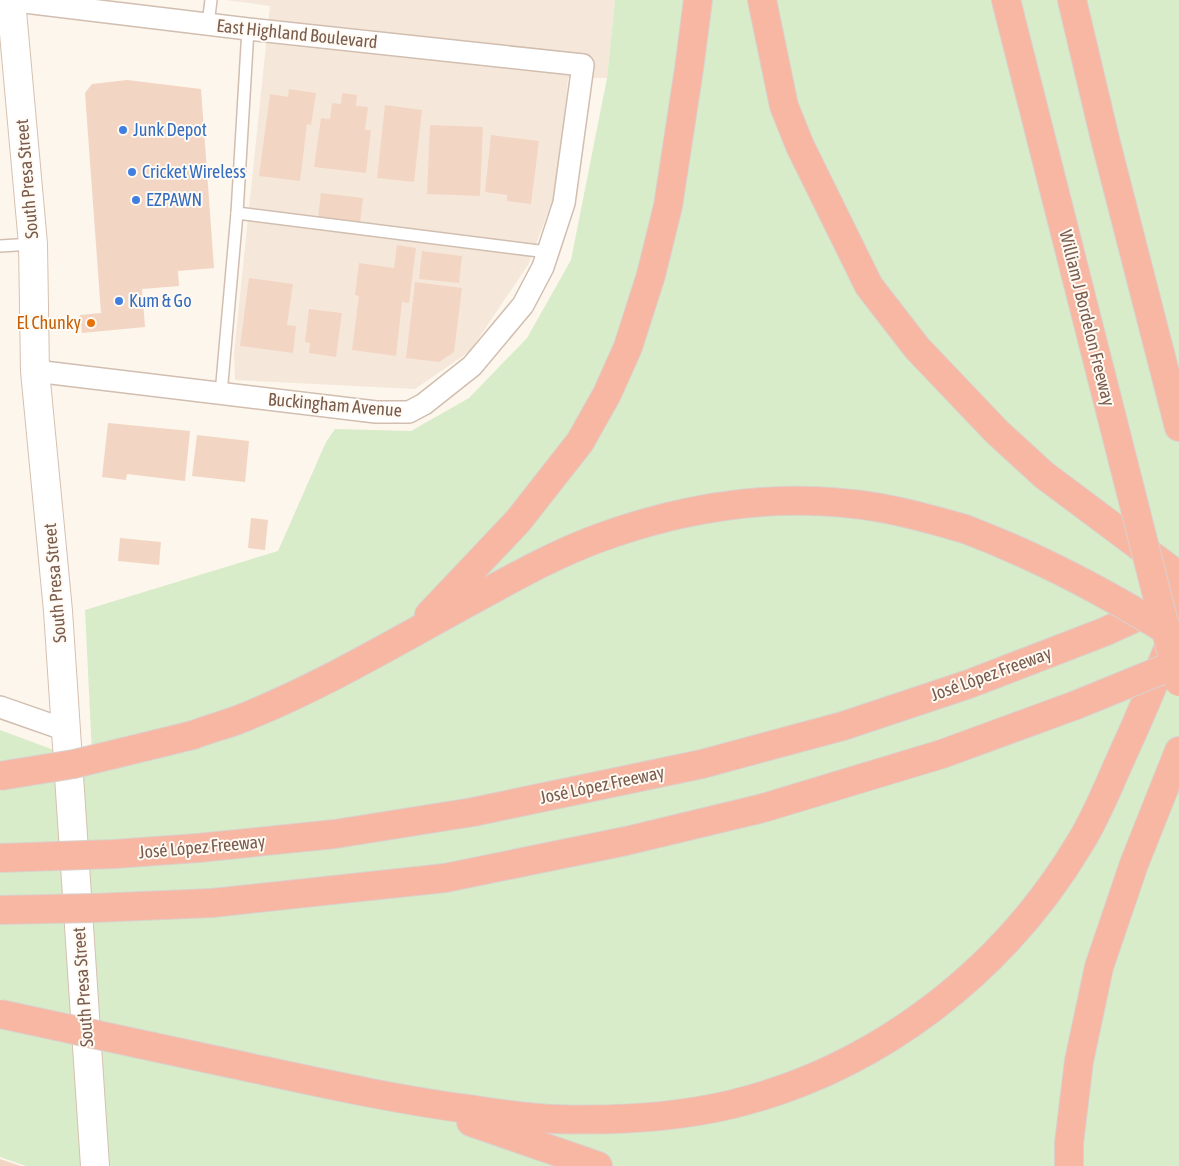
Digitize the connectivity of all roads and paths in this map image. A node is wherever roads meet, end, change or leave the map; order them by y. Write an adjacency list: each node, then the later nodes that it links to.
1 (10, 0): 7 (street, East Highland Boulevard); 11 (main road, South Presa Street)
2 (211, 0): 7 (lane)
3 (698, 0): 20 (highway)
4 (762, 0): 17 (highway)
5 (1006, 0): 19 (highway, William J Bordelon Freeway, bridge)
6 (1072, 0): 16 (highway)
7 (208, 24): 8 (street, East Highland Boulevard)
8 (248, 29): 9 (street, East Highland Boulevard); 10 (lane)
9 (583, 65): 13 (street, Buckingham Avenue)
10 (237, 213): 13 (lane); 15 (lane)
11 (33, 244): 12 (lane); 14 (main road, South Presa Street)
12 (0, 246)
13 (547, 252): 15 (street, Buckingham Avenue)
14 (35, 371): 15 (street, Buckingham Avenue); 24 (main road, South Presa Street)
15 (221, 394)
16 (1179, 427)
17 (1179, 576)
18 (1179, 598): 27 (highway, José López Freeway, bridge)
19 (1175, 632): 20 (highway, bridge); 22 (highway, William J Bordelon Freeway, bridge); 30 (highway)
20 (412, 634): 26 (highway, bridge)
21 (1179, 663): 28 (highway, bridge)
22 (1179, 682)
23 (0, 707): 24 (street)
24 (66, 730): 31 (main road, South Presa Street)
25 (1179, 751): 33 (highway)
26 (0, 776)
27 (0, 858)
28 (0, 910)
29 (0, 1014): 30 (highway, bridge)
30 (344, 1087): 32 (highway)
31 (95, 1166)
32 (598, 1166)
33 (1069, 1166)

